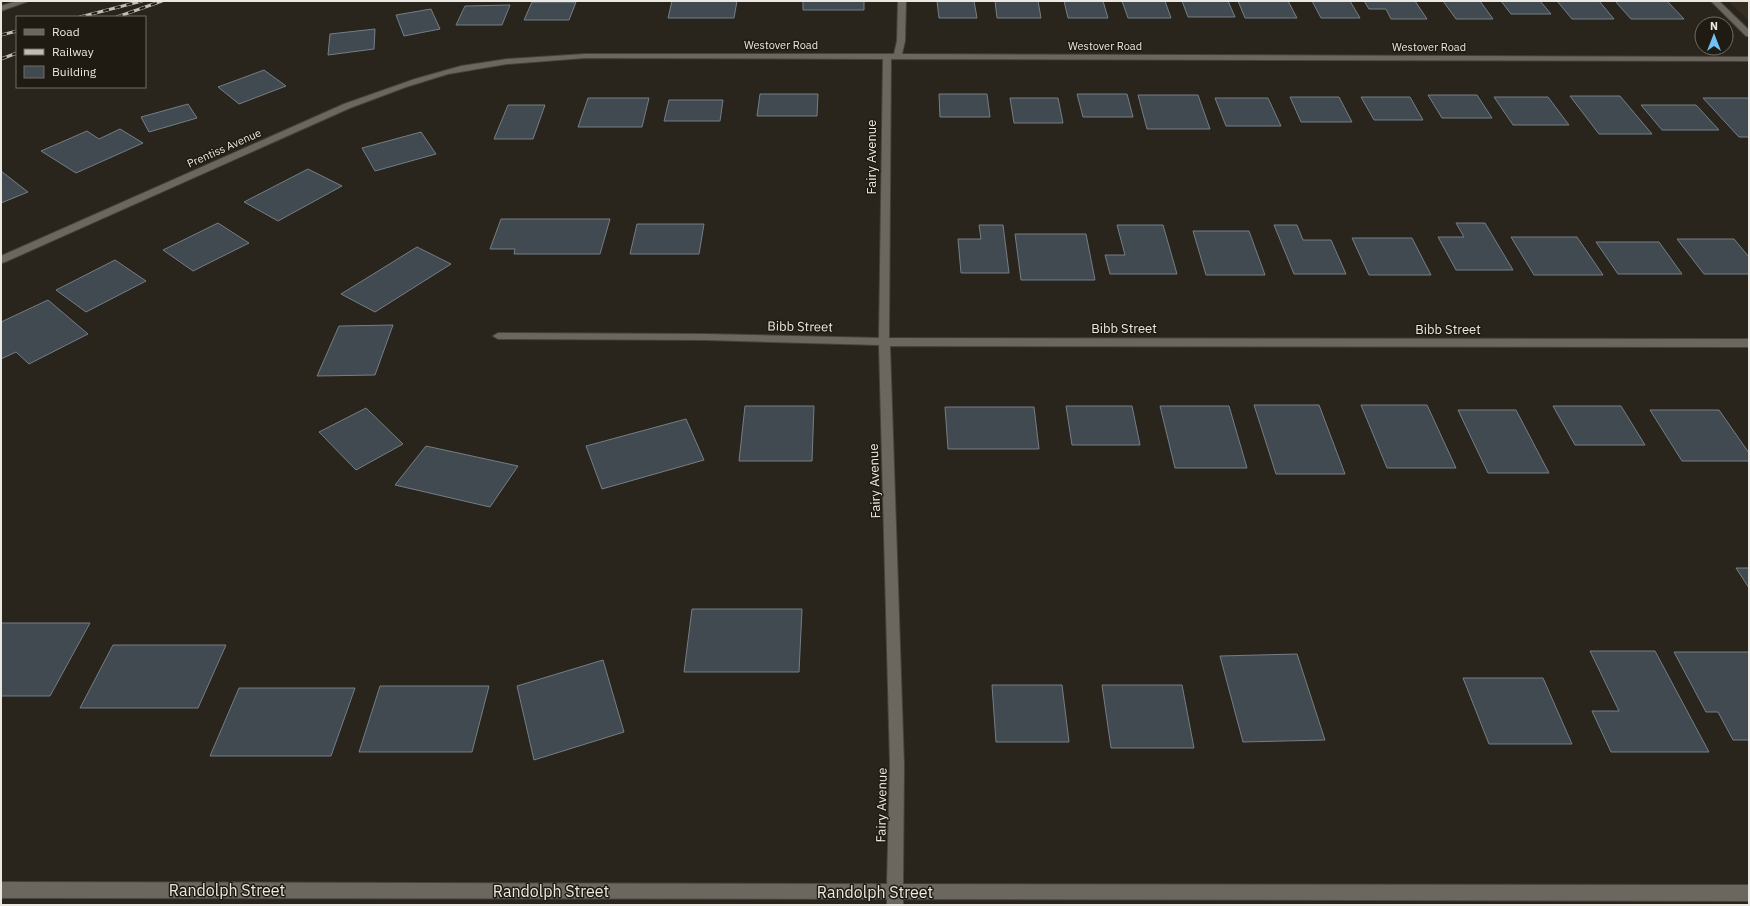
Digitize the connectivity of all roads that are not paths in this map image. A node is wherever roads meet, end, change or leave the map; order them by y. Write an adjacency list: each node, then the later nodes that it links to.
1 (25, 1): 4 (street)
2 (902, 1): 6 (street, Fairy Avenue)
3 (1716, 1): 5 (street)
4 (1, 9)
5 (1749, 34)
6 (892, 57): 7 (street, Westover Road); 8 (street, Westover Road); 11 (street, Fairy Avenue)
7 (1749, 59)
8 (461, 69): 9 (street, Prentiss Avenue)
9 (1, 260)
10 (498, 336): 11 (street, Bibb Street)
11 (884, 342): 12 (street, Bibb Street); 15 (street, Fairy Avenue)
12 (1749, 343)
13 (1, 890): 15 (street, Randolph Street)
14 (1749, 893): 15 (street, Randolph Street)
15 (895, 898)

